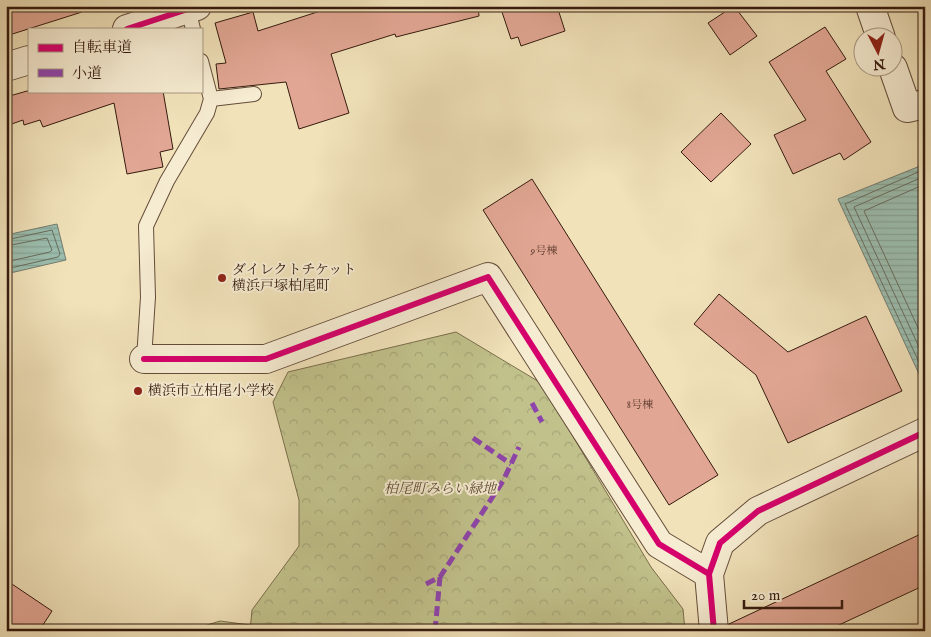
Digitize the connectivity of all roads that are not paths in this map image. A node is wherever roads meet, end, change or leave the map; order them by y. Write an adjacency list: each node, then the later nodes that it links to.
1 (870, 6): 4 (street)
2 (193, 15): 3 (street)
3 (132, 28)
4 (878, 28)
5 (28, 60): 7 (street)
6 (202, 65): 10 (lane)
7 (6, 67)
8 (897, 78): 11 (street)
9 (254, 94): 10 (lane)
10 (211, 98): 12 (lane)
11 (925, 104)
12 (144, 359): 14 (street)
13 (918, 441): 14 (street)
14 (709, 574): 15 (street)
15 (714, 631)

